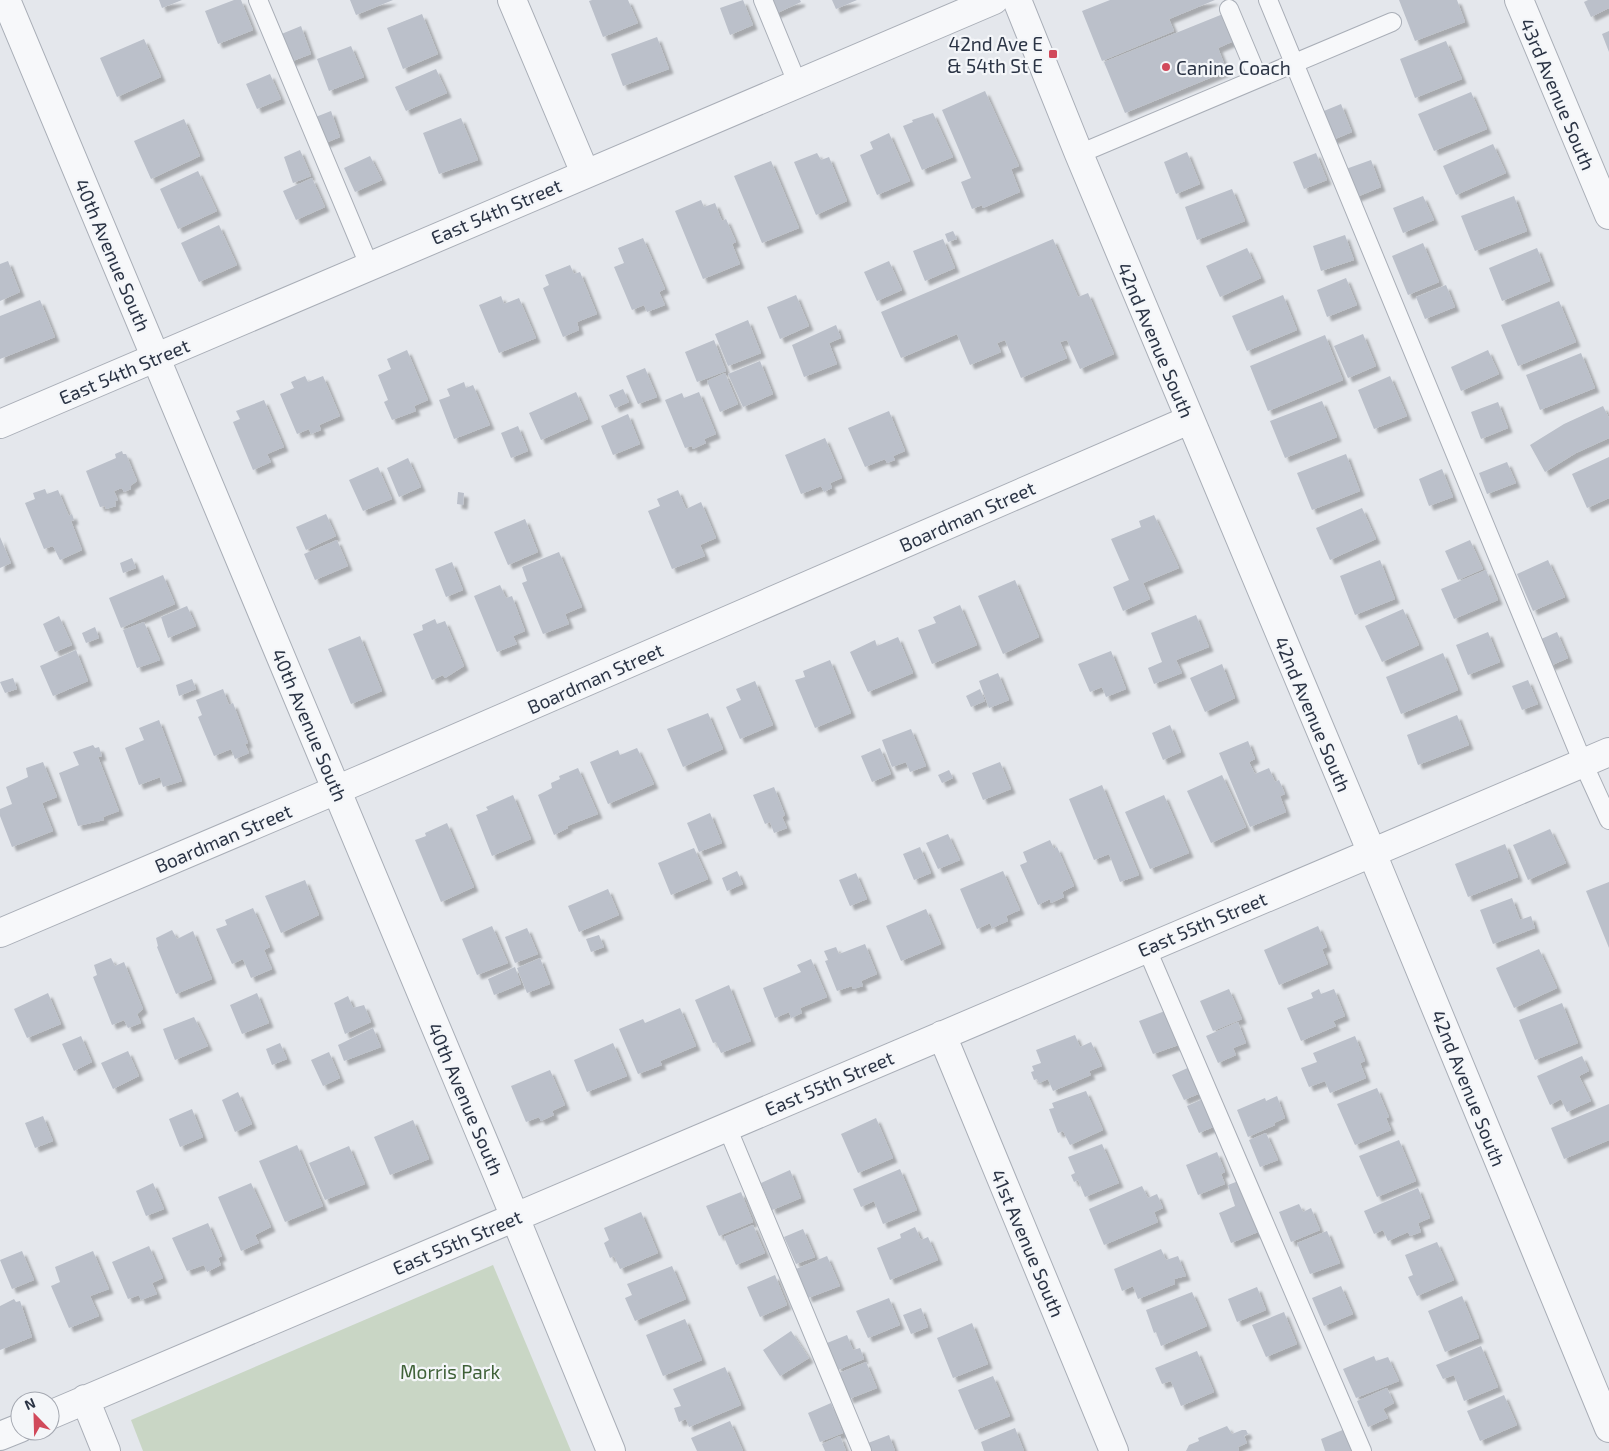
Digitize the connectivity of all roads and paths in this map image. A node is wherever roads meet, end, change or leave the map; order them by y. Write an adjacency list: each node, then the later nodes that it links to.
1 (6, 0): 18 (street, 40th Avenue South)
2 (258, 0): 17 (lane)
3 (512, 0): 15 (street)
4 (763, 0): 13 (lane)
5 (994, 0): 13 (street, East 54th Street)
6 (1017, 0): 14 (street, 42nd Avenue South)
7 (1268, 0): 11 (lane)
8 (1519, 0): 16 (street, 43rd Avenue South)
9 (1230, 9): 12 (lane)
10 (1392, 22): 11 (lane)
11 (1293, 64): 12 (lane); 22 (lane)
12 (1258, 78): 14 (lane)
13 (798, 85): 15 (street, East 54th Street)
14 (1078, 154): 19 (street, 42nd Avenue South)
15 (585, 173): 17 (street, East 54th Street)
16 (1609, 215)
17 (369, 265): 18 (street, East 54th Street)
18 (157, 358): 20 (street, East 54th Street); 23 (street, 40th Avenue South)
19 (1189, 420): 23 (street, Boardman Street); 25 (street, 42nd Avenue South)
20 (0, 424)
21 (1609, 752): 22 (street, East 55th Street)
22 (1583, 763): 24 (lane); 25 (street, East 55th Street)
23 (337, 789): 26 (street, Boardman Street); 30 (street, 40th Avenue South)
24 (1609, 820)
25 (1372, 853): 27 (street, East 55th Street); 33 (street, 42nd Avenue South)
26 (0, 932)
27 (1146, 947): 28 (street, East 55th Street); 38 (lane)
28 (942, 1035): 29 (street, East 55th Street); 37 (street, 41st Avenue South)
29 (727, 1127): 30 (street, East 55th Street); 36 (lane)
30 (516, 1218): 31 (street, East 55th Street); 35 (street, 40th Avenue South)
31 (86, 1400): 32 (street, East 55th Street); 34 (street)
32 (60, 1411)
33 (1609, 1428)
34 (106, 1451)
35 (611, 1451)
36 (862, 1451)
37 (1114, 1451)
38 (1362, 1451)

